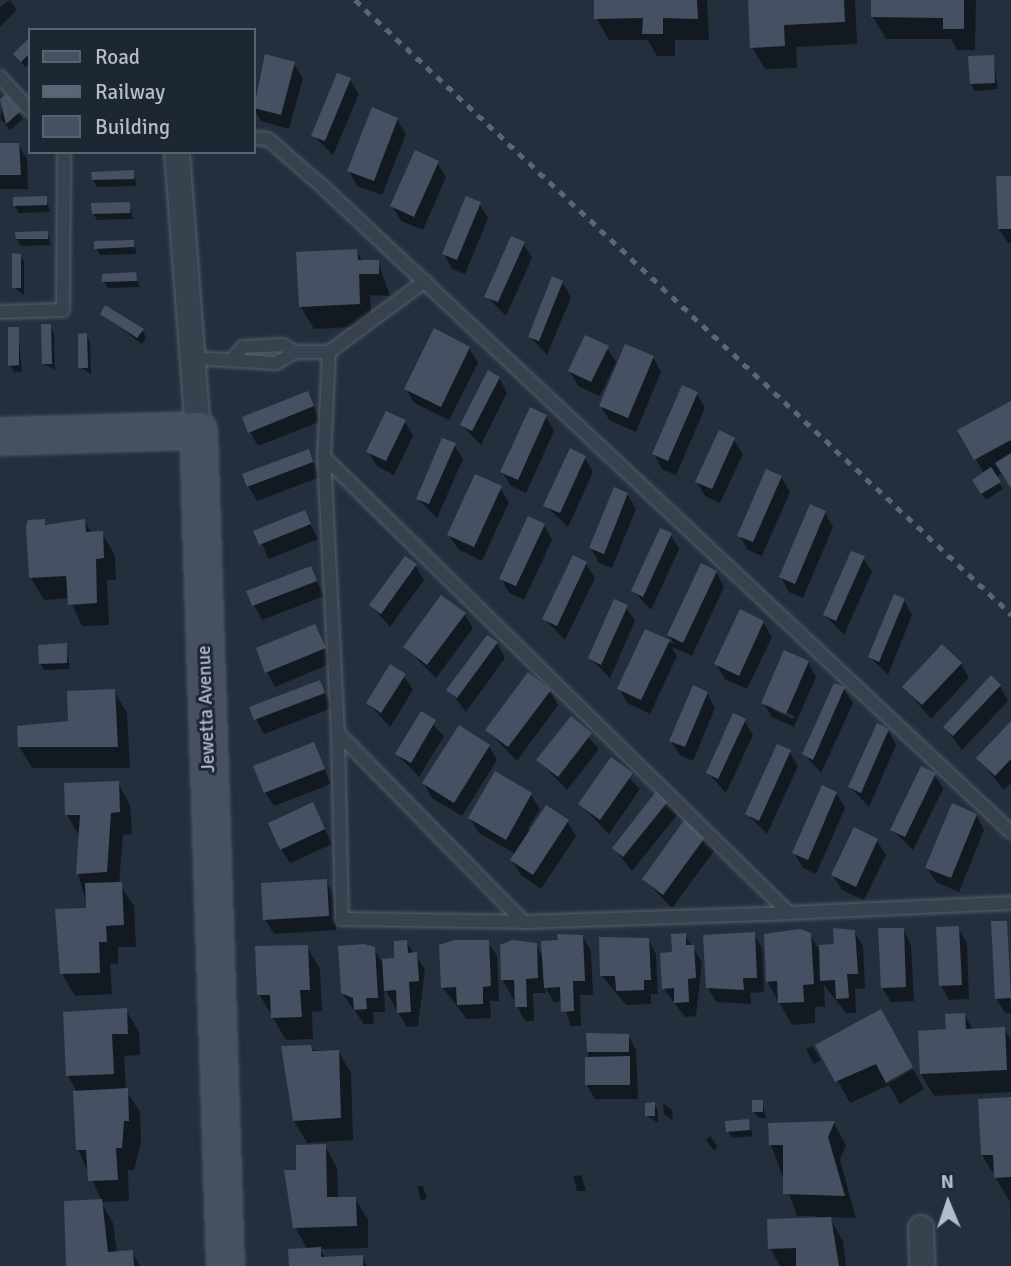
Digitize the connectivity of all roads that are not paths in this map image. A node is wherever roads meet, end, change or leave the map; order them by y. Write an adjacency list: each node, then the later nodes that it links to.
1 (0, 77): 2 (lane)
2 (28, 108)
3 (256, 138): 6 (lane)
4 (64, 154): 7 (lane)
5 (177, 154): 9 (street, Jewetta Avenue)
6 (425, 281): 8 (lane); 14 (lane)
7 (0, 312)
8 (329, 352): 9 (lane); 12 (lane)
9 (192, 358): 10 (street, Jewetta Avenue)
10 (198, 430): 11 (street); 19 (street, Jewetta Avenue)
11 (0, 436)
12 (324, 457): 13 (lane); 16 (lane)
13 (338, 733): 17 (lane); 17 (lane)
14 (1011, 831)
15 (1011, 903): 16 (lane)
16 (789, 913): 17 (lane)
17 (524, 922)
18 (921, 1228): 20 (street)
19 (225, 1266)
20 (922, 1266)

